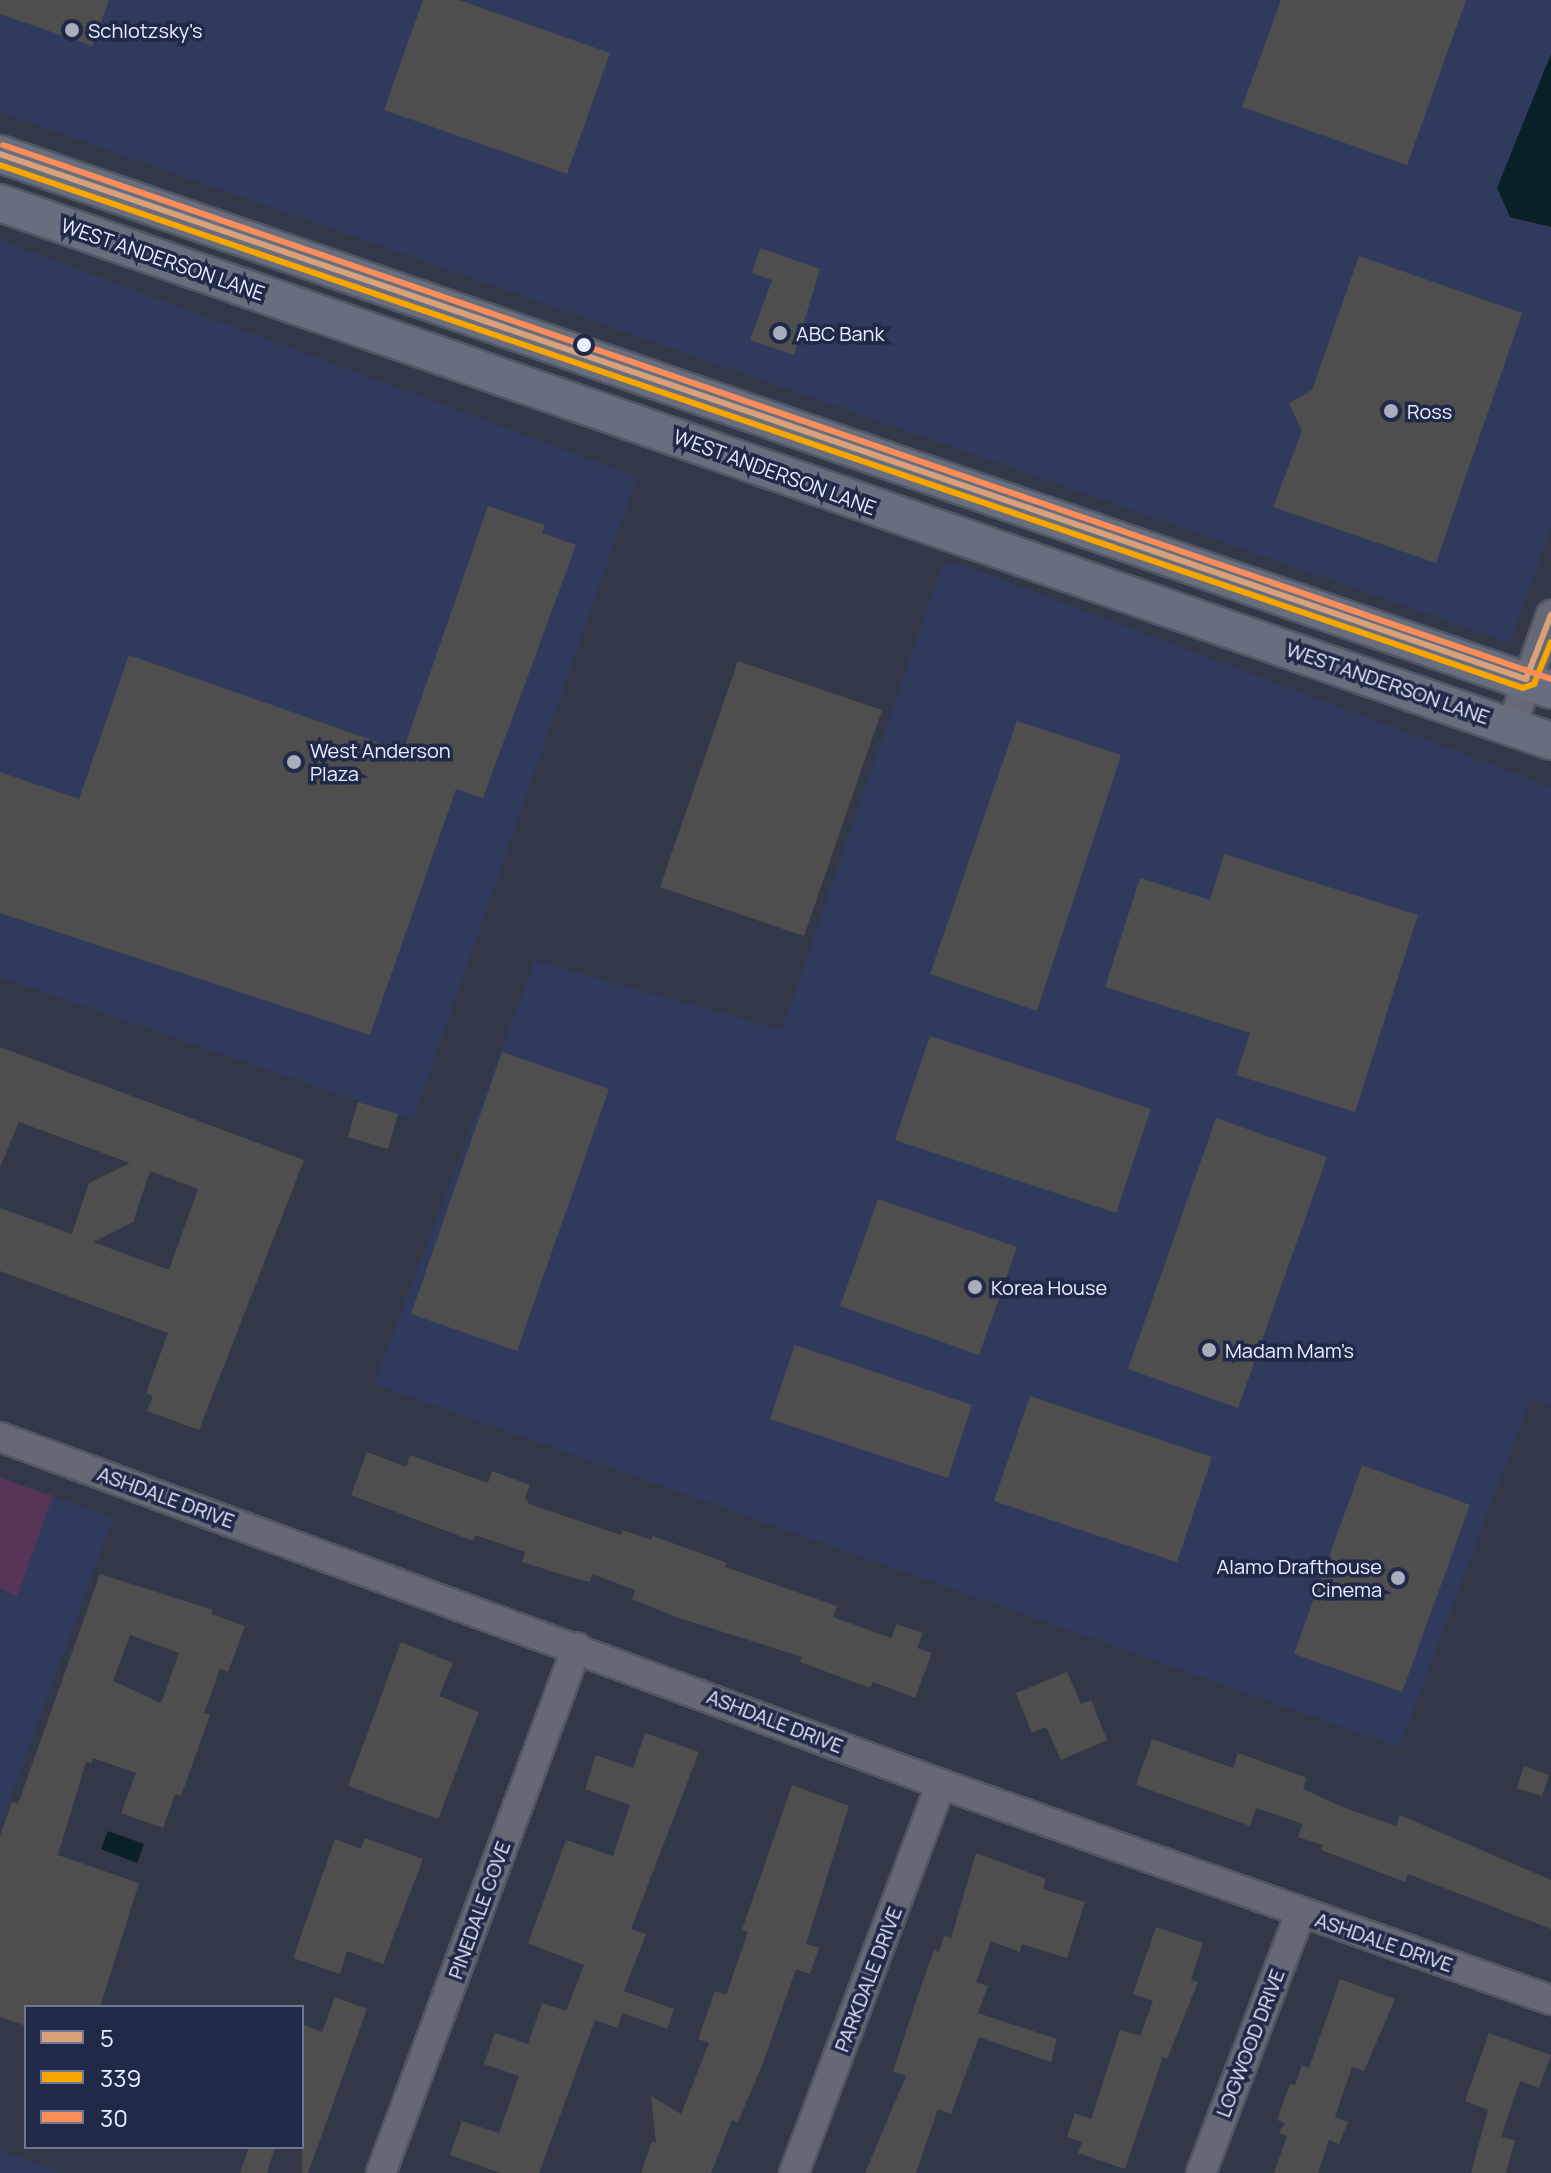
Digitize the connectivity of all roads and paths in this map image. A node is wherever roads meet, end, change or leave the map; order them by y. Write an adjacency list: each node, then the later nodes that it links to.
1 (0, 154): 3 (main road)
2 (0, 203): 5 (main road, WEST ANDERSON LANE)
3 (157, 209): 4 (main road); 5 (main road)
4 (194, 222): 6 (main road); 7 (main road)
5 (144, 252): 6 (main road, WEST ANDERSON LANE)
6 (179, 265): 8 (main road, WEST ANDERSON LANE)
7 (844, 447): 8 (main road); 10 (main road)
8 (831, 492): 9 (main road, WEST ANDERSON LANE)
9 (1011, 555): 10 (main road); 13 (main road, WEST ANDERSON LANE)
10 (1239, 582): 12 (main road)
11 (1551, 615): 12 (street)
12 (1538, 684): 13 (street)
13 (1512, 725): 14 (main road, WEST ANDERSON LANE)
14 (1551, 741)
15 (0, 1437): 16 (street, ASHDALE DRIVE)
16 (577, 1647): 17 (street, ASHDALE DRIVE); 20 (street, PINEDALE COVE)
17 (941, 1784): 18 (street, ASHDALE DRIVE); 21 (street, PARKDALE DRIVE)
18 (1300, 1914): 19 (street, ASHDALE DRIVE); 22 (street, LOGWOOD DRIVE)
19 (1551, 2000)
20 (381, 2173)
21 (794, 2173)
22 (1201, 2173)

